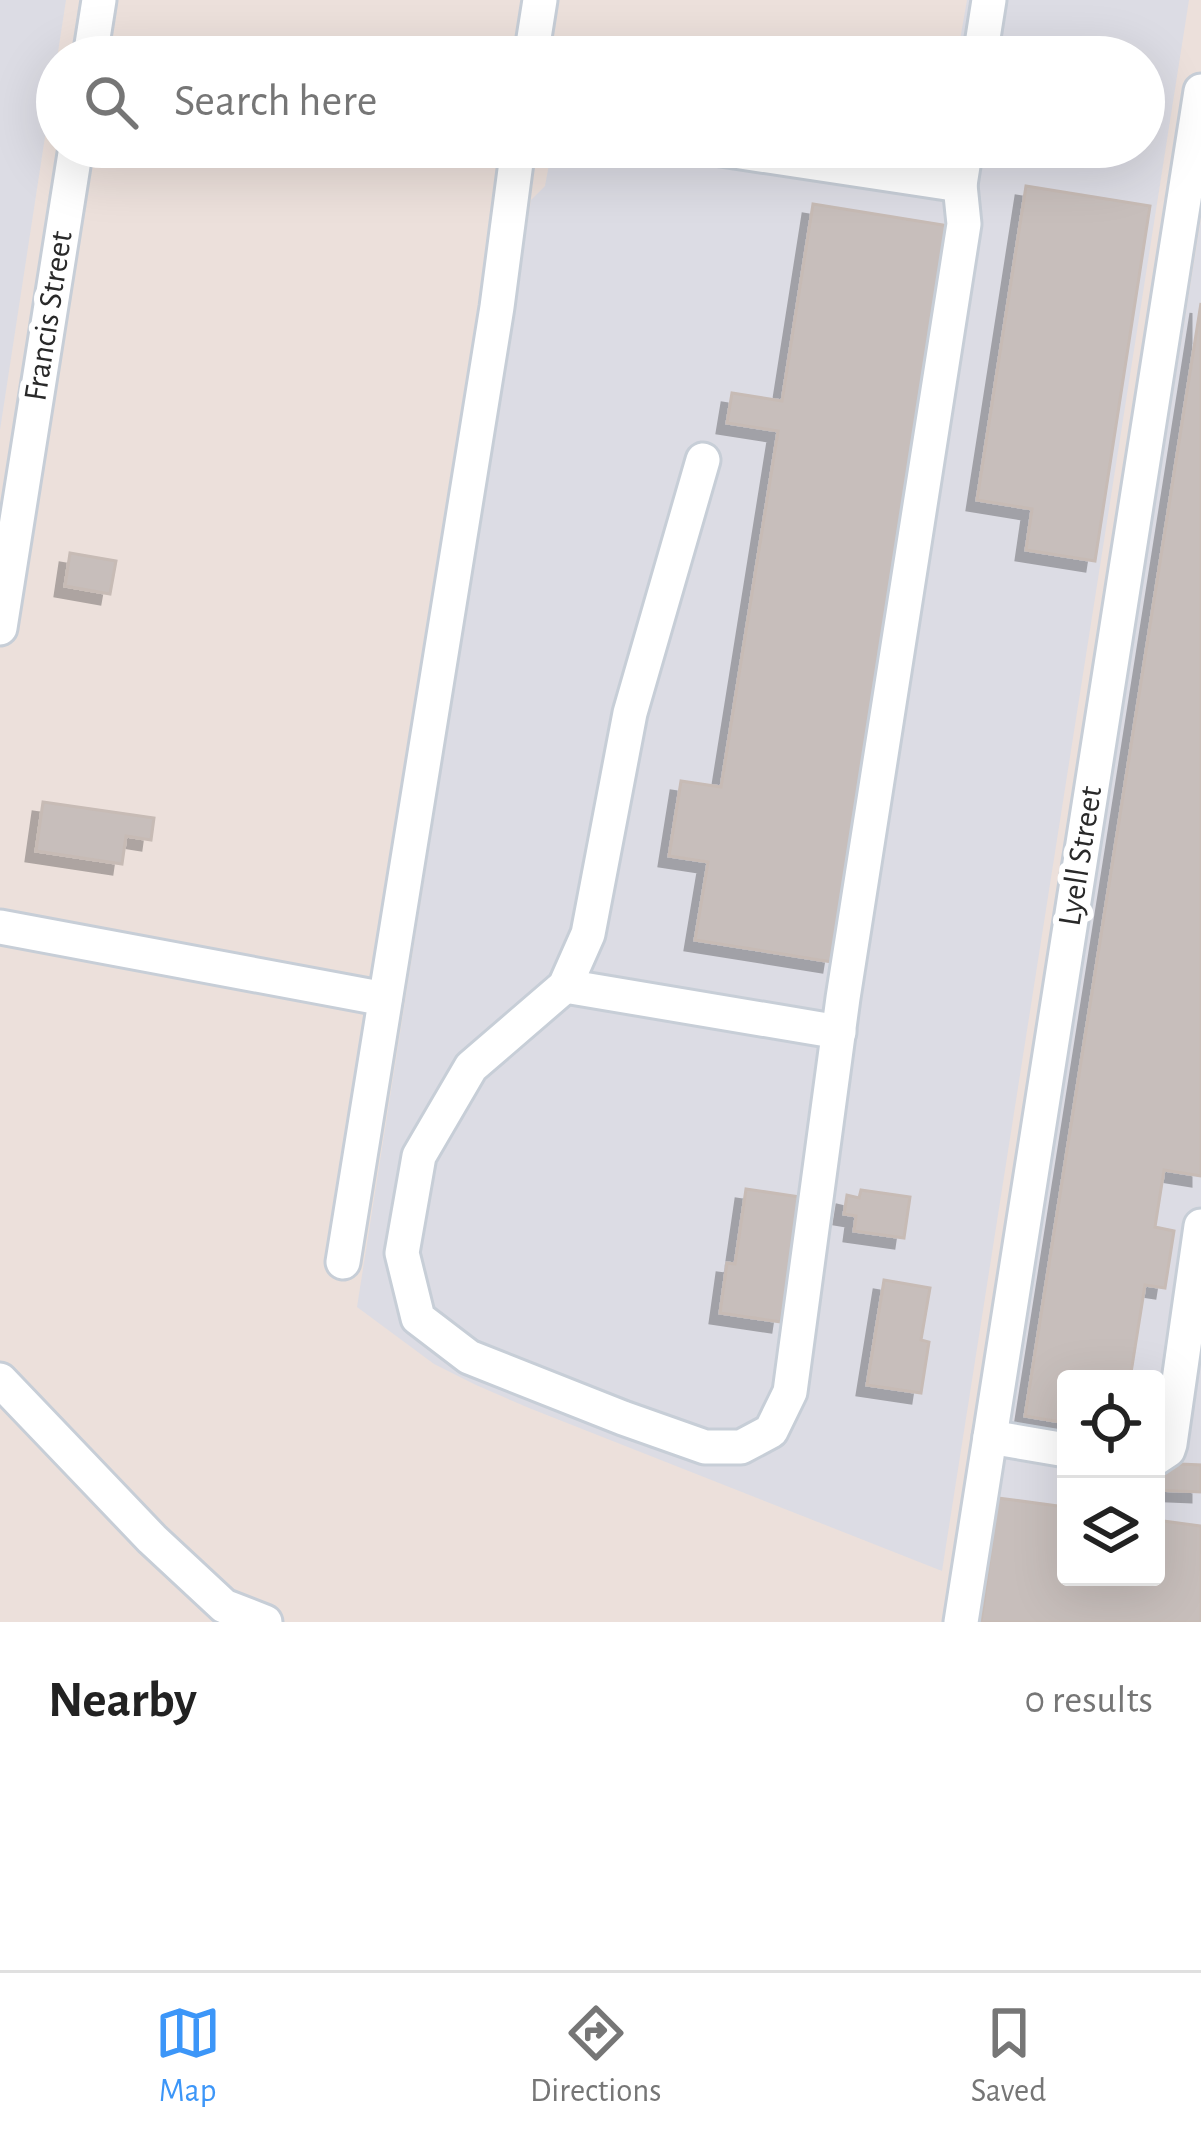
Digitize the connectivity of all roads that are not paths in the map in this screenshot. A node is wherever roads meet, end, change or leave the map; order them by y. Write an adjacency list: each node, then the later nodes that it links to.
1 (99, 0): 4 (street)
2 (540, 0): 5 (street)
3 (989, 0): 6 (street)
4 (93, 36)
5 (534, 36)
6 (983, 36)
7 (1201, 91): 22 (street, Lyell Street)
8 (73, 168): 14 (street, Francis Street)
9 (515, 168): 17 (street)
10 (847, 168): 12 (street)
11 (963, 168): 12 (street)
12 (960, 185): 18 (street)
13 (703, 460): 16 (street)
14 (0, 628)
15 (0, 927): 17 (street)
16 (565, 986): 18 (street); 18 (street)
17 (385, 1000): 20 (street)
18 (839, 1032)
19 (1201, 1226): 24 (street)
20 (343, 1262)
21 (0, 1380): 25 (street)
22 (990, 1437): 23 (street); 26 (street, Lyell Street)
23 (1057, 1448)
24 (1165, 1452)
25 (265, 1622)
26 (961, 1622)

